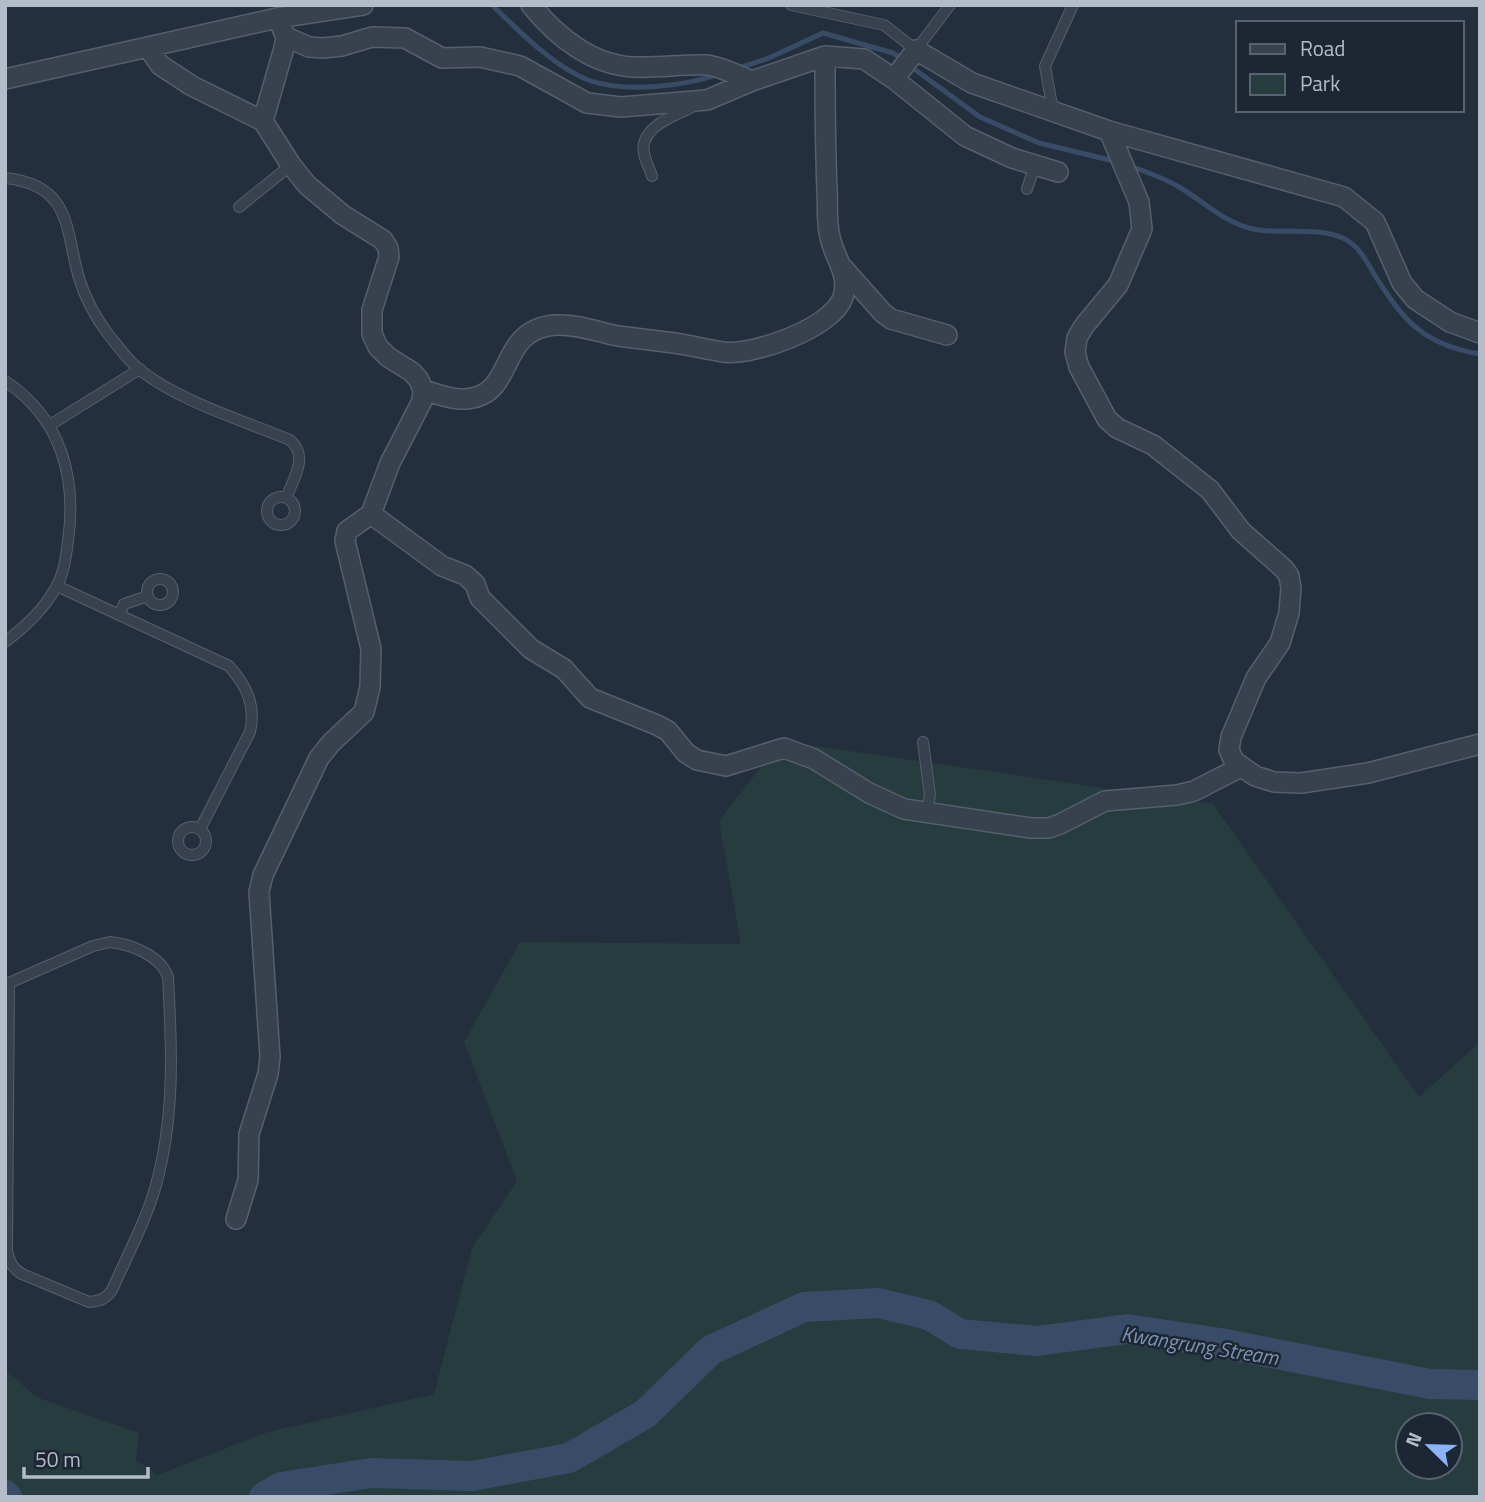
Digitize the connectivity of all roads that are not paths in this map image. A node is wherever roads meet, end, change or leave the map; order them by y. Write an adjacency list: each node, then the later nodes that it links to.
1 (362, 5): 6 (street)
2 (531, 5): 13 (street)
3 (791, 5): 9 (lane)
4 (950, 5): 9 (lane)
5 (1073, 5): 15 (lane)
6 (277, 18): 7 (street); 8 (street)
7 (286, 37): 14 (street); 16 (street)
8 (148, 47): 11 (street); 16 (street)
9 (916, 50): 12 (street); 15 (street)
10 (825, 56): 12 (street); 13 (street); 25 (street)
11 (5, 79)
12 (894, 79): 19 (street)
13 (752, 81): 14 (street)
14 (707, 100): 21 (lane)
15 (1053, 111): 17 (street)
16 (263, 121): 18 (street)
17 (1112, 139): 26 (street); 39 (street)
18 (291, 165): 24 (lane); 30 (street)
19 (1035, 165): 20 (street); 23 (lane)
20 (1058, 172)
21 (652, 176)
22 (5, 178): 28 (lane)
23 (1027, 189)
24 (239, 207)
25 (844, 269): 27 (street); 30 (street)
26 (1480, 332)
27 (947, 335)
28 (140, 369): 31 (lane); 32 (lane)
29 (5, 381): 31 (lane)
30 (422, 390): 33 (street)
31 (50, 425): 34 (lane)
32 (286, 498)
33 (371, 514): 41 (street); 44 (street)
34 (57, 586): 36 (lane); 37 (lane)
35 (148, 596): 36 (lane)
36 (119, 615): 42 (lane)
37 (5, 642)
38 (923, 742): 41 (lane)
39 (1480, 744)
40 (1235, 770): 41 (street)
41 (927, 814)
42 (200, 829)
43 (7, 982): 43 (lane)
44 (236, 1219)

